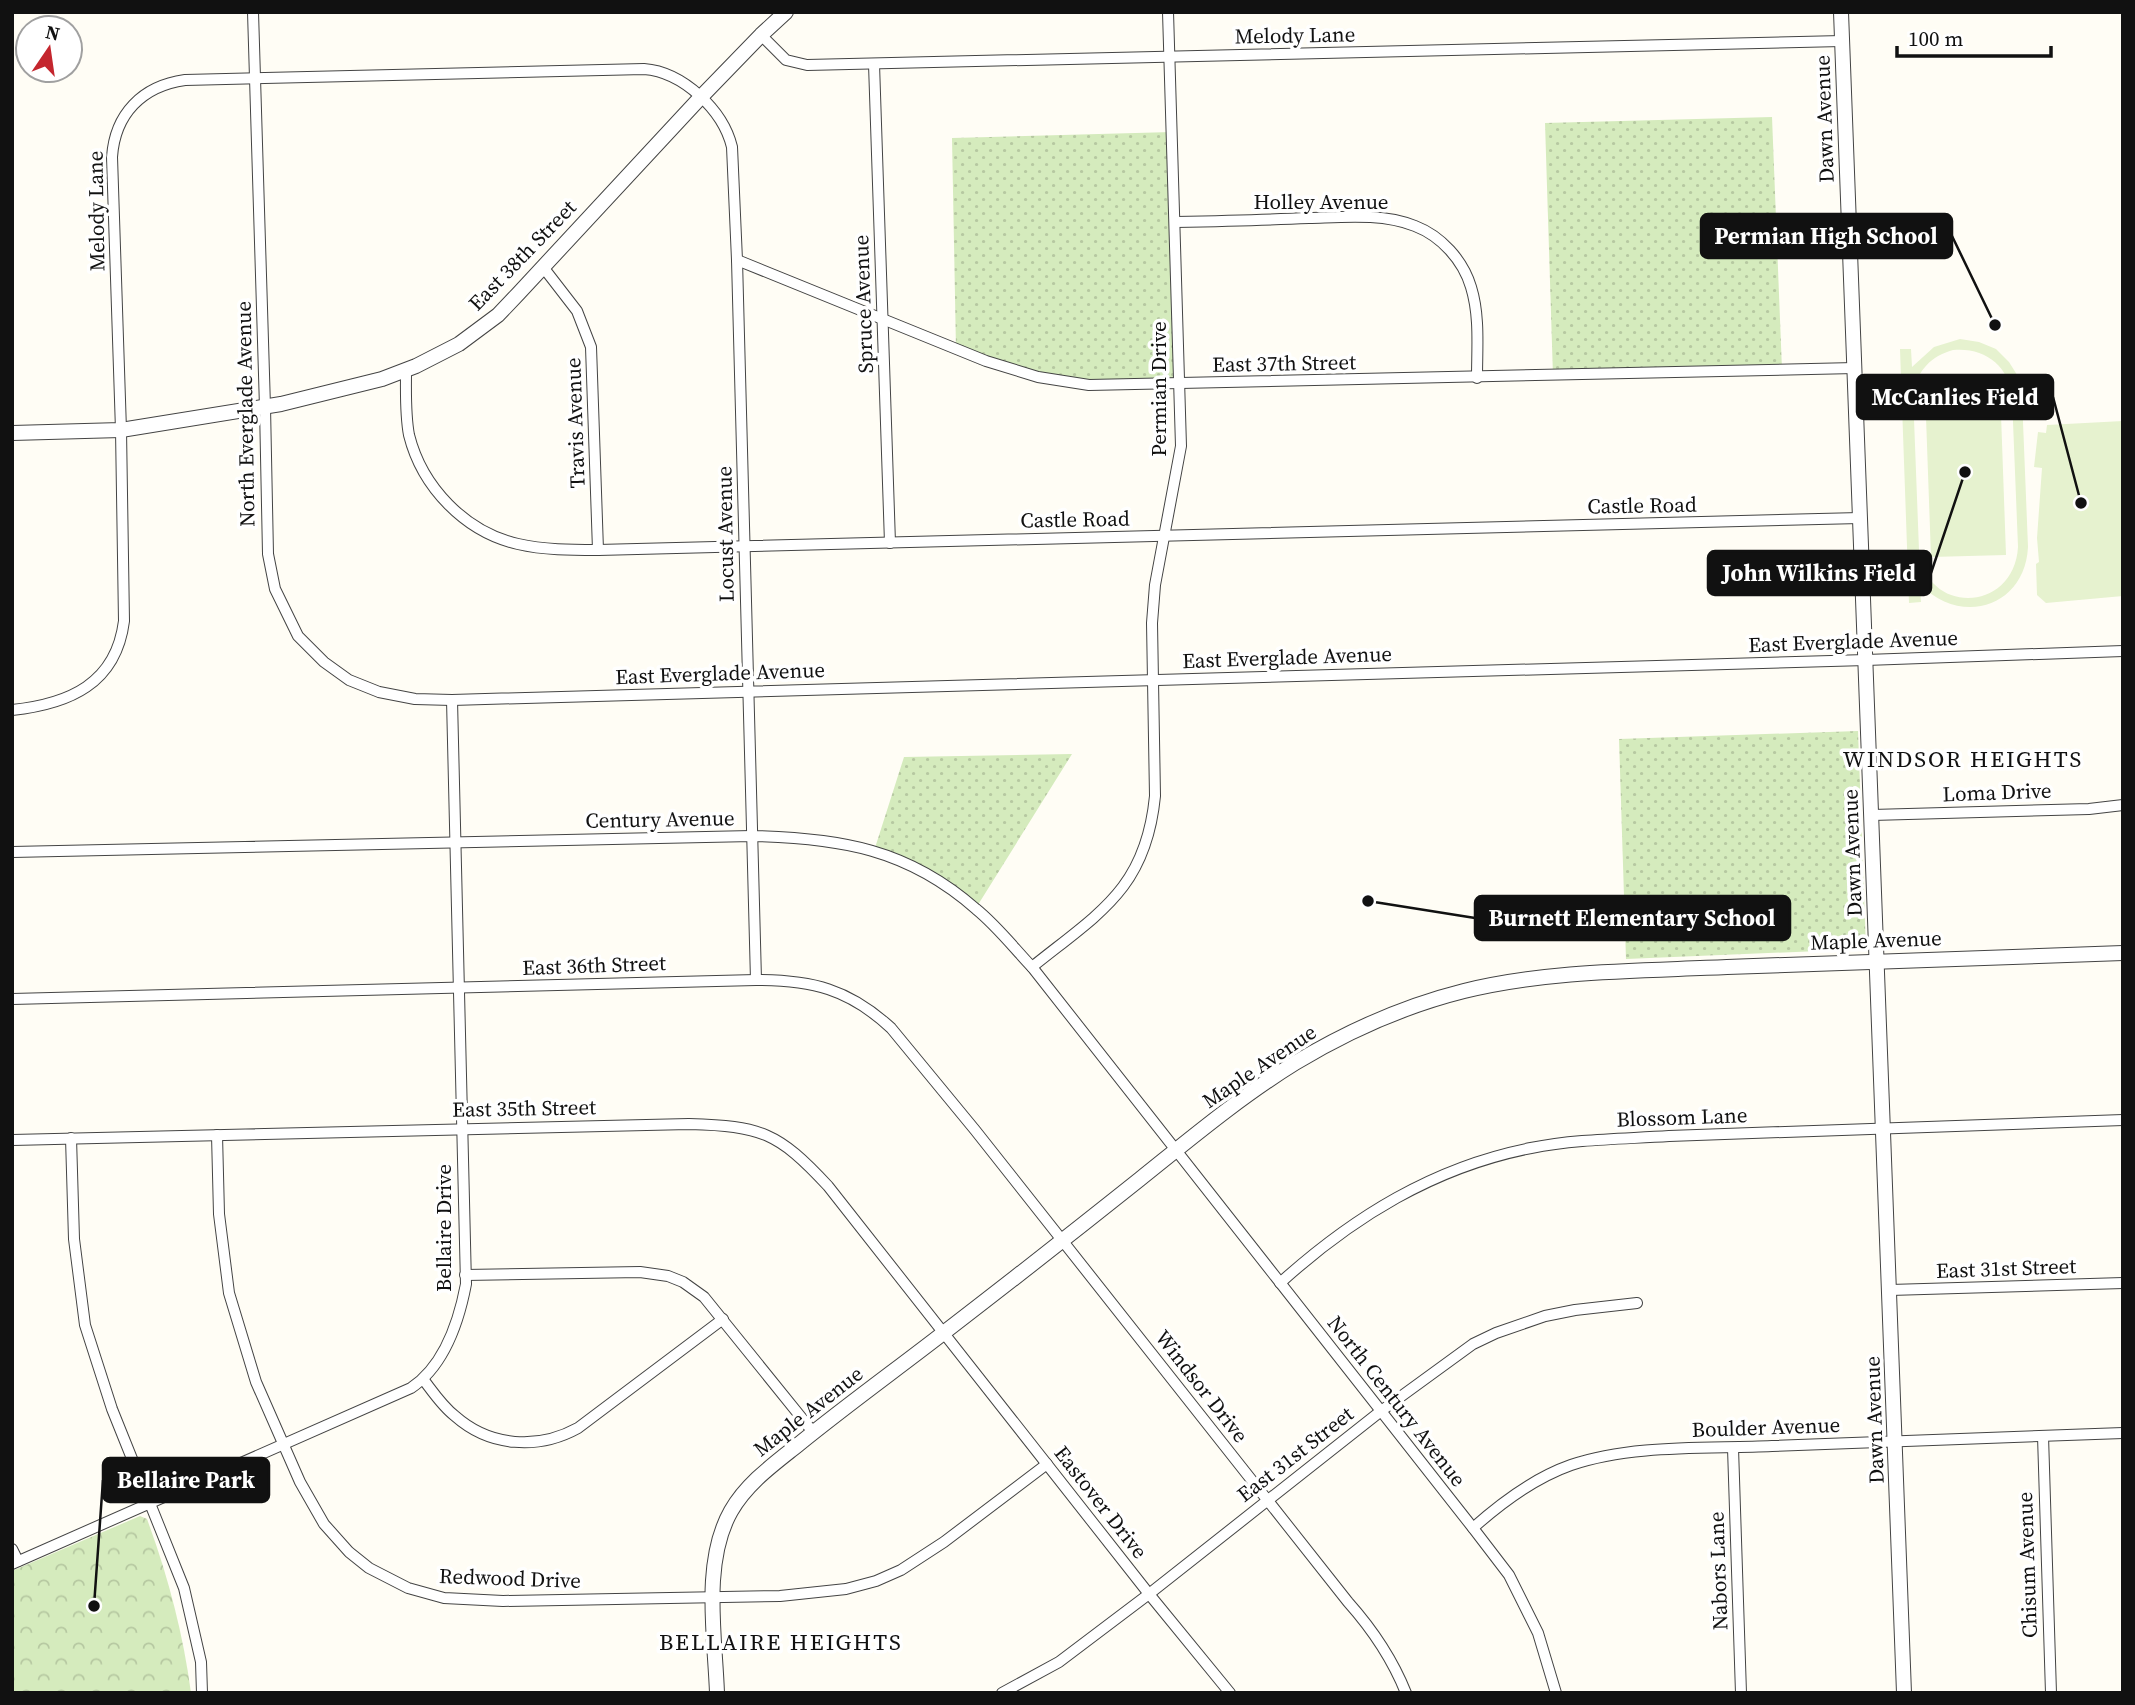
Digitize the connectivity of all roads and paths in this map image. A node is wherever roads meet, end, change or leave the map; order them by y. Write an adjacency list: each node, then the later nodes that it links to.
1 (253, 12): 9 (street, North Everglade Avenue)
2 (786, 12): 5 (street, East 38th Street)
3 (1168, 12): 7 (street, Permian Drive)
4 (1841, 12): 6 (street, Dawn Avenue)
5 (761, 35): 8 (street, Melody Lane); 10 (street, East 38th Street)
6 (1842, 41): 7 (street, Melody Lane); 15 (street, Dawn Avenue)
7 (1170, 57): 8 (street, Melody Lane); 11 (street, Permian Drive)
8 (874, 64): 14 (street, Spruce Avenue)
9 (255, 80): 10 (street, Melody Lane); 19 (street, North Everglade Avenue); 20 (street, Melody Lane)
10 (700, 98): 12 (street, Locust Avenue); 13 (street, East 38th Street)
11 (1175, 222): 17 (street, Holley Avenue); 18 (street, Permian Drive)
12 (737, 260): 14 (street, East 37th Street); 25 (street, Locust Avenue)
13 (543, 267): 16 (street, East 38th Street); 26 (street, Travis Avenue)
14 (883, 319): 18 (street, East 37th Street); 24 (street, Spruce Avenue)
15 (1854, 368): 17 (street, East 37th Street); 22 (street, Dawn Avenue)
16 (406, 370): 19 (street, East 38th Street); 26 (street, Castle Road)
17 (1477, 378): 18 (street, East 37th Street)
18 (1180, 385): 23 (street, Permian Drive)
19 (265, 407): 20 (street, East 38th Street); 31 (street, North Everglade Avenue)
20 (121, 430): 21 (street, East 38th Street); 32 (street, Melody Lane)
21 (12, 433)
22 (1860, 518): 23 (street, Castle Road); 28 (street, Dawn Avenue)
23 (1165, 536): 24 (street, Castle Road); 29 (street, Permian Drive)
24 (890, 543): 25 (street, Castle Road)
25 (745, 547): 26 (street, Castle Road); 30 (street, Locust Avenue)
26 (598, 550)
27 (2123, 651): 28 (street, East Everglade Avenue)
28 (1866, 660): 29 (street, East Everglade Avenue); 34 (street, Dawn Avenue)
29 (1154, 680): 30 (street, East Everglade Avenue); 40 (street, Permian Drive)
30 (748, 691): 31 (street, East Everglade Avenue); 35 (street, Locust Avenue)
31 (452, 700): 36 (street, Bellaire Drive)
32 (12, 710)
33 (2123, 805): 34 (street, Loma Drive)
34 (1872, 815): 39 (street, Dawn Avenue)
35 (752, 836): 36 (street, Century Avenue); 40 (street, Century Avenue); 41 (street, Locust Avenue)
36 (455, 843): 37 (street, Century Avenue); 42 (street, Bellaire Drive)
37 (12, 852)
38 (2123, 953): 39 (street, Maple Avenue)
39 (1876, 961): 46 (street, Dawn Avenue); 50 (street, Maple Avenue)
40 (1032, 967): 50 (street, Century Avenue)
41 (756, 980): 42 (street, East 36th Street); 51 (street, East 36th Street)
42 (459, 988): 43 (street, East 36th Street); 45 (street, Bellaire Drive)
43 (12, 999)
44 (2123, 1120): 46 (street, Blossom Lane)
45 (462, 1128): 47 (street, East 35th Street); 52 (street, Bellaire Drive); 58 (street, East 35th Street)
46 (1884, 1129): 53 (street, Blossom Lane); 55 (street, Dawn Avenue)
47 (217, 1135): 48 (street, East 35th Street); 65 (street, Redwood Drive)
48 (71, 1139): 49 (street, East 35th Street); 69 (street)
49 (12, 1140)
50 (1176, 1150): 51 (street, Maple Avenue); 53 (street, North Century Avenue)
51 (1062, 1241): 58 (street, Maple Avenue); 68 (street, Windsor Drive)
52 (466, 1275): 57 (street); 59 (street, Bellaire Drive)
53 (1280, 1283): 60 (street, North Century Avenue)
54 (2123, 1283): 55 (street, East 31st Street)
55 (1890, 1290): 64 (street, Dawn Avenue)
56 (1637, 1303): 60 (street, East 31st Street)
57 (723, 1319): 59 (street); 61 (street)
58 (943, 1333): 61 (street, Maple Avenue); 67 (street, Eastover Drive)
59 (423, 1379): 65 (street, Bellaire Drive)
60 (1381, 1411): 68 (street, East 31st Street); 70 (street, North Century Avenue)
61 (813, 1432): 74 (street, Maple Avenue)
62 (2123, 1433): 63 (street, Boulder Avenue)
63 (2042, 1436): 64 (street, Boulder Avenue); 83 (street, Chisum Avenue)
64 (1896, 1442): 66 (street, Boulder Avenue); 82 (street, Dawn Avenue)
65 (284, 1445): 69 (street, Bellaire Drive); 74 (street, Redwood Drive)
66 (1733, 1448): 70 (street, Boulder Avenue); 81 (street, Nabors Lane)
67 (1047, 1464): 73 (street, Eastover Drive); 74 (street, Redwood Drive)
68 (1267, 1500): 73 (street, East 31st Street); 79 (street, Windsor Drive)
69 (151, 1503): 72 (street, Bellaire Drive); 75 (street)
70 (1473, 1528): 80 (street, North Century Avenue)
71 (12, 1549): 72 (street)
72 (15, 1563)
73 (1149, 1594): 77 (street, East 31st Street); 78 (street, Eastover Drive)
74 (714, 1597): 76 (street, Maple Avenue)
75 (202, 1693)
76 (717, 1693)
77 (1002, 1693)
78 (1230, 1693)
79 (1406, 1693)
80 (1556, 1693)
81 (1741, 1693)
82 (1904, 1693)
83 (2051, 1693)

